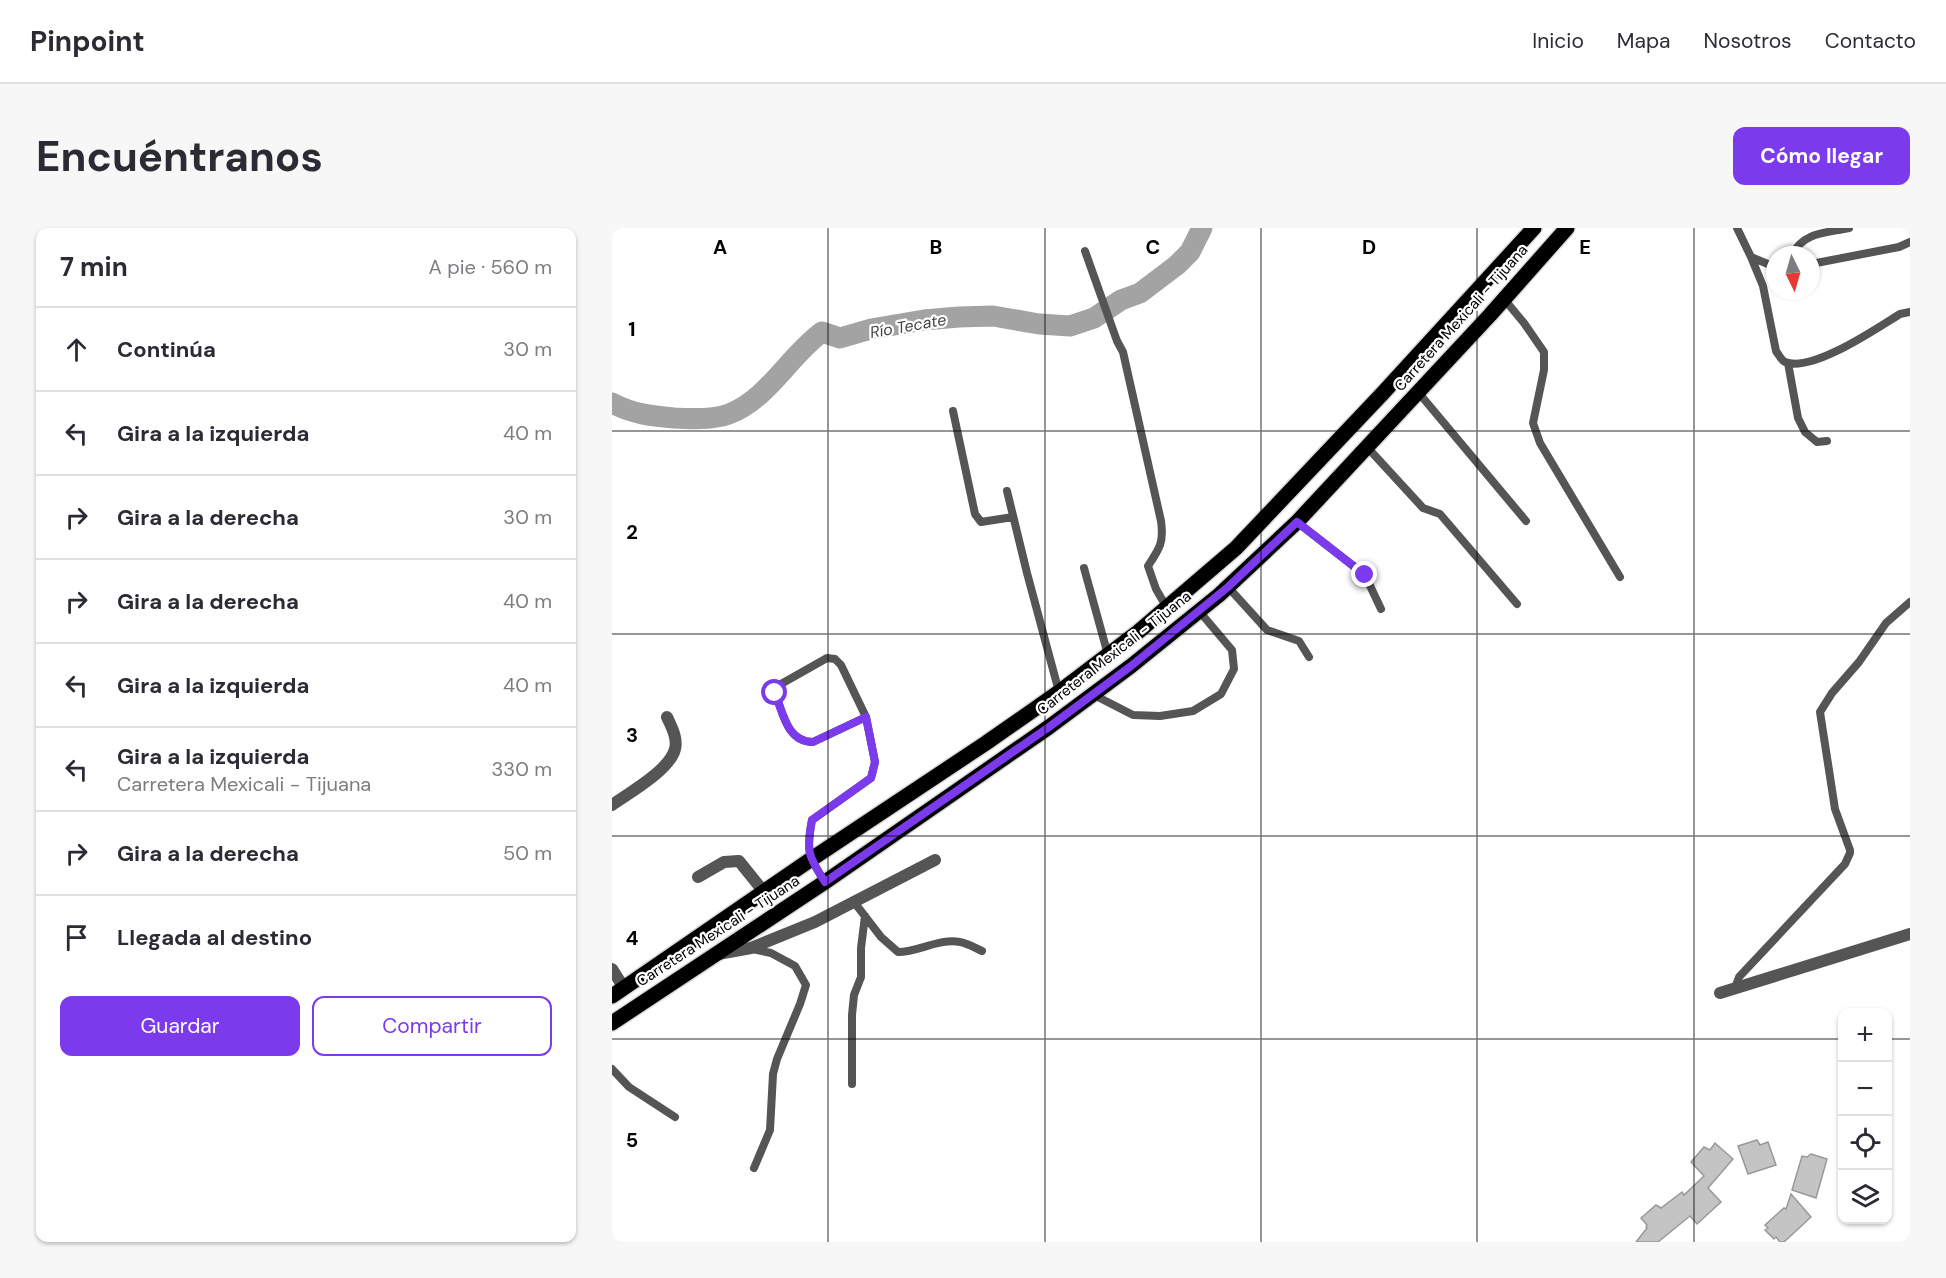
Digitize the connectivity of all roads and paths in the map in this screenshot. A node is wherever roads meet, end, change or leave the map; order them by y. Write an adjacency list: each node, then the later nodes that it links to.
1 (1534, 228): 11 (main road, Carretera Mexicali - Tijuana)
2 (1568, 228): 12 (main road, Carretera Mexicali - Tijuana)
3 (1737, 228): 8 (lane)
4 (1849, 228): 6 (lane)
5 (1910, 242): 9 (lane)
6 (1796, 246)
7 (1085, 251): 29 (lane)
8 (1751, 257): 10 (lane); 15 (lane)
9 (1820, 262)
10 (1766, 263)
11 (1472, 295): 14 (main road); 29 (main road, Carretera Mexicali - Tijuana)
12 (1504, 299): 14 (main road, Carretera Mexicali - Tijuana); 25 (lane)
13 (1910, 312): 15 (lane)
14 (1490, 315): 16 (main road, Carretera Mexicali - Tijuana)
15 (1788, 363): 18 (lane)
16 (1418, 392): 19 (main road, Carretera Mexicali - Tijuana); 22 (lane)
17 (953, 411): 21 (lane)
18 (1827, 441)
19 (1367, 447): 23 (main road, Carretera Mexicali - Tijuana); 28 (lane)
20 (1007, 491): 21 (lane)
21 (1013, 517): 34 (lane)
22 (1526, 521)
23 (1297, 522): 26 (main road, Carretera Mexicali - Tijuana); 30 (lane)
24 (1084, 568): 32 (lane)
25 (1620, 577)
26 (1228, 587): 31 (main road, Carretera Mexicali - Tijuana); 33 (lane)
27 (1910, 602): 51 (lane)
28 (1517, 604)
29 (1167, 608): 32 (main road, Carretera Mexicali - Tijuana)
30 (1381, 609)
31 (1198, 611): 35 (main road, Carretera Mexicali - Tijuana); 35 (lane)
32 (1108, 655): 34 (main road, Carretera Mexicali - Tijuana)
33 (1310, 657)
34 (1059, 692): 39 (main road, Carretera Mexicali - Tijuana)
35 (1094, 694): 42 (main road, Carretera Mexicali - Tijuana)
36 (667, 717): 38 (street)
37 (866, 717): 37 (lane); 39 (lane)
38 (612, 805)
39 (810, 860): 42 (lane); 43 (main road, Carretera Mexicali - Tijuana)
40 (935, 860): 44 (street)
41 (698, 877): 43 (street)
42 (825, 882): 49 (main road, Carretera Mexicali - Tijuana)
43 (764, 892): 52 (main road, Carretera Mexicali - Tijuana)
44 (854, 902): 45 (lane); 47 (street)
45 (865, 916): 48 (lane); 56 (lane)
46 (1910, 934): 51 (street)
47 (751, 948): 49 (street); 58 (lane)
48 (982, 951)
49 (714, 955): 54 (main road, Carretera Mexicali - Tijuana)
50 (612, 969): 52 (street)
51 (1735, 988): 53 (street)
52 (618, 992)
53 (1720, 993)
54 (612, 1023)
55 (612, 1069): 57 (lane)
56 (852, 1084)
57 (675, 1117)
58 (754, 1168)

